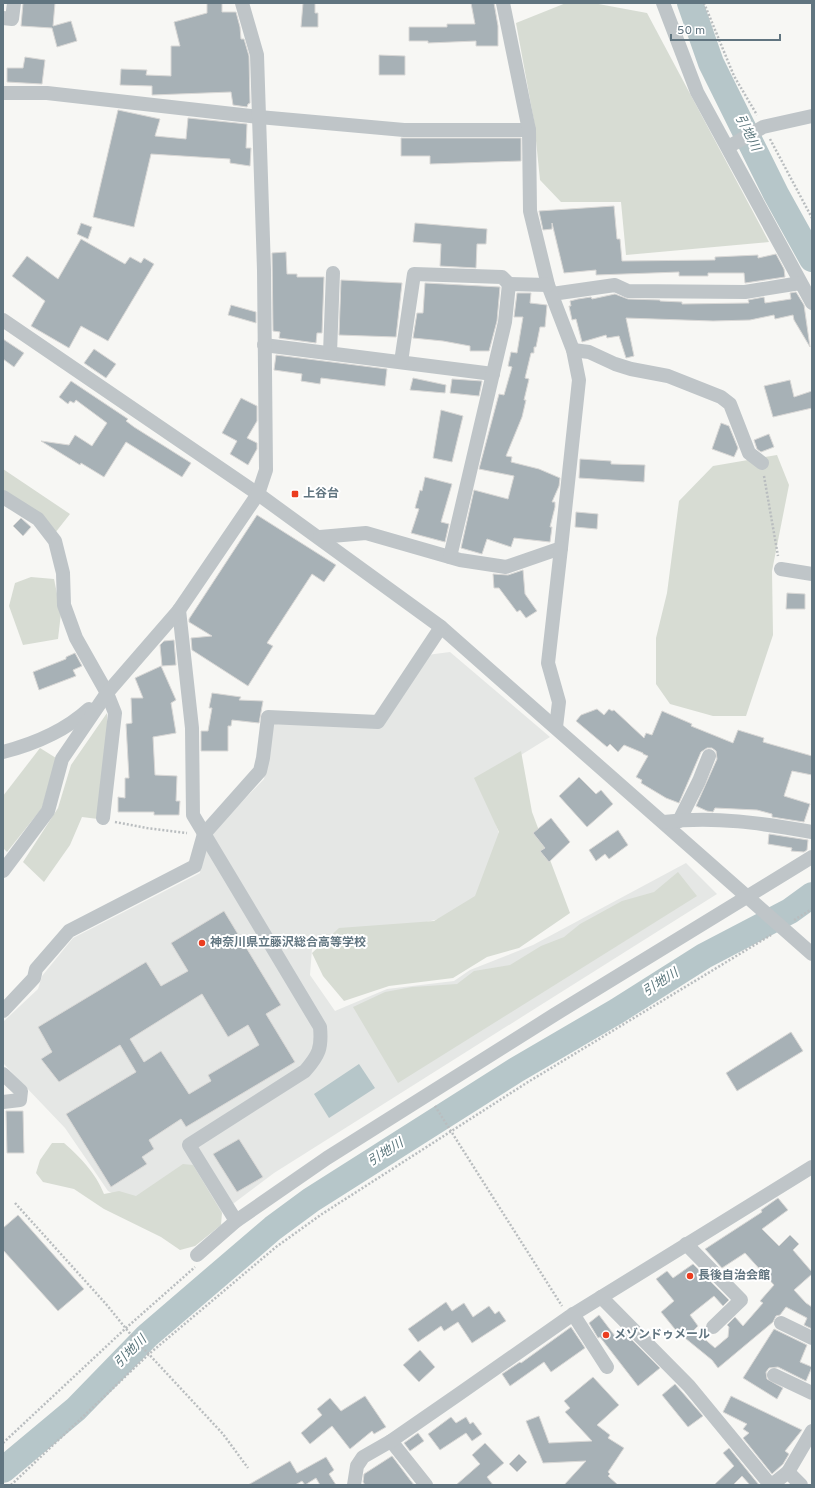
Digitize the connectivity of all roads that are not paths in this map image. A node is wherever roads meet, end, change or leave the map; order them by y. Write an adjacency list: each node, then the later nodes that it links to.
1 (14, 3): 5 (street)
2 (242, 3): 8 (street)
3 (503, 3): 9 (street)
4 (663, 3): 10 (street)
5 (3, 18)
6 (3, 93): 8 (street)
7 (812, 116): 10 (street)
8 (259, 117): 9 (street); 17 (street)
9 (528, 130): 14 (street)
10 (731, 146): 12 (street)
11 (333, 273): 19 (street)
12 (800, 283): 14 (street); 15 (street)
13 (509, 284): 14 (street); 20 (street); 21 (street)
14 (550, 290): 18 (street)
15 (812, 303)
16 (3, 320): 23 (street)
17 (264, 345): 19 (street); 23 (street)
18 (573, 350): 22 (street); 26 (street)
19 (330, 353): 20 (street)
20 (401, 362): 21 (street)
21 (493, 374): 27 (street)
22 (762, 463)
23 (258, 494): 25 (street); 30 (street)
24 (3, 496): 32 (street)
25 (320, 537): 27 (street); 31 (street)
26 (561, 548): 27 (street); 33 (street)
27 (450, 557)
28 (781, 569): 29 (street)
29 (812, 574)
30 (179, 610): 32 (street); 40 (street)
31 (441, 627): 33 (street); 40 (street)
32 (107, 693): 34 (street); 36 (street); 42 (street)
33 (556, 727): 38 (street)
34 (3, 752)
35 (709, 756): 37 (street)
36 (103, 818)
37 (679, 820): 38 (street); 39 (street)
38 (664, 822): 43 (street)
39 (812, 832)
40 (204, 834): 45 (street); 49 (street)
41 (812, 857): 43 (street)
42 (3, 871)
43 (751, 901): 44 (street); 49 (street)
44 (812, 954)
45 (3, 1010)
46 (3, 1074): 47 (street)
47 (3, 1102)
48 (812, 1167): 50 (street)
49 (236, 1221): 51 (street)
50 (686, 1244): 52 (street); 55 (street)
51 (197, 1255)
52 (601, 1296): 53 (street); 62 (street)
53 (568, 1311): 57 (street); 61 (street)
54 (781, 1323): 56 (street)
55 (712, 1327)
56 (812, 1338)
57 (607, 1367)
58 (774, 1375): 59 (street)
59 (812, 1393)
60 (812, 1431): 62 (street)
61 (391, 1440): 63 (street); 64 (street)
62 (788, 1472): 65 (street)
63 (354, 1485)
64 (426, 1485)
65 (801, 1485)

